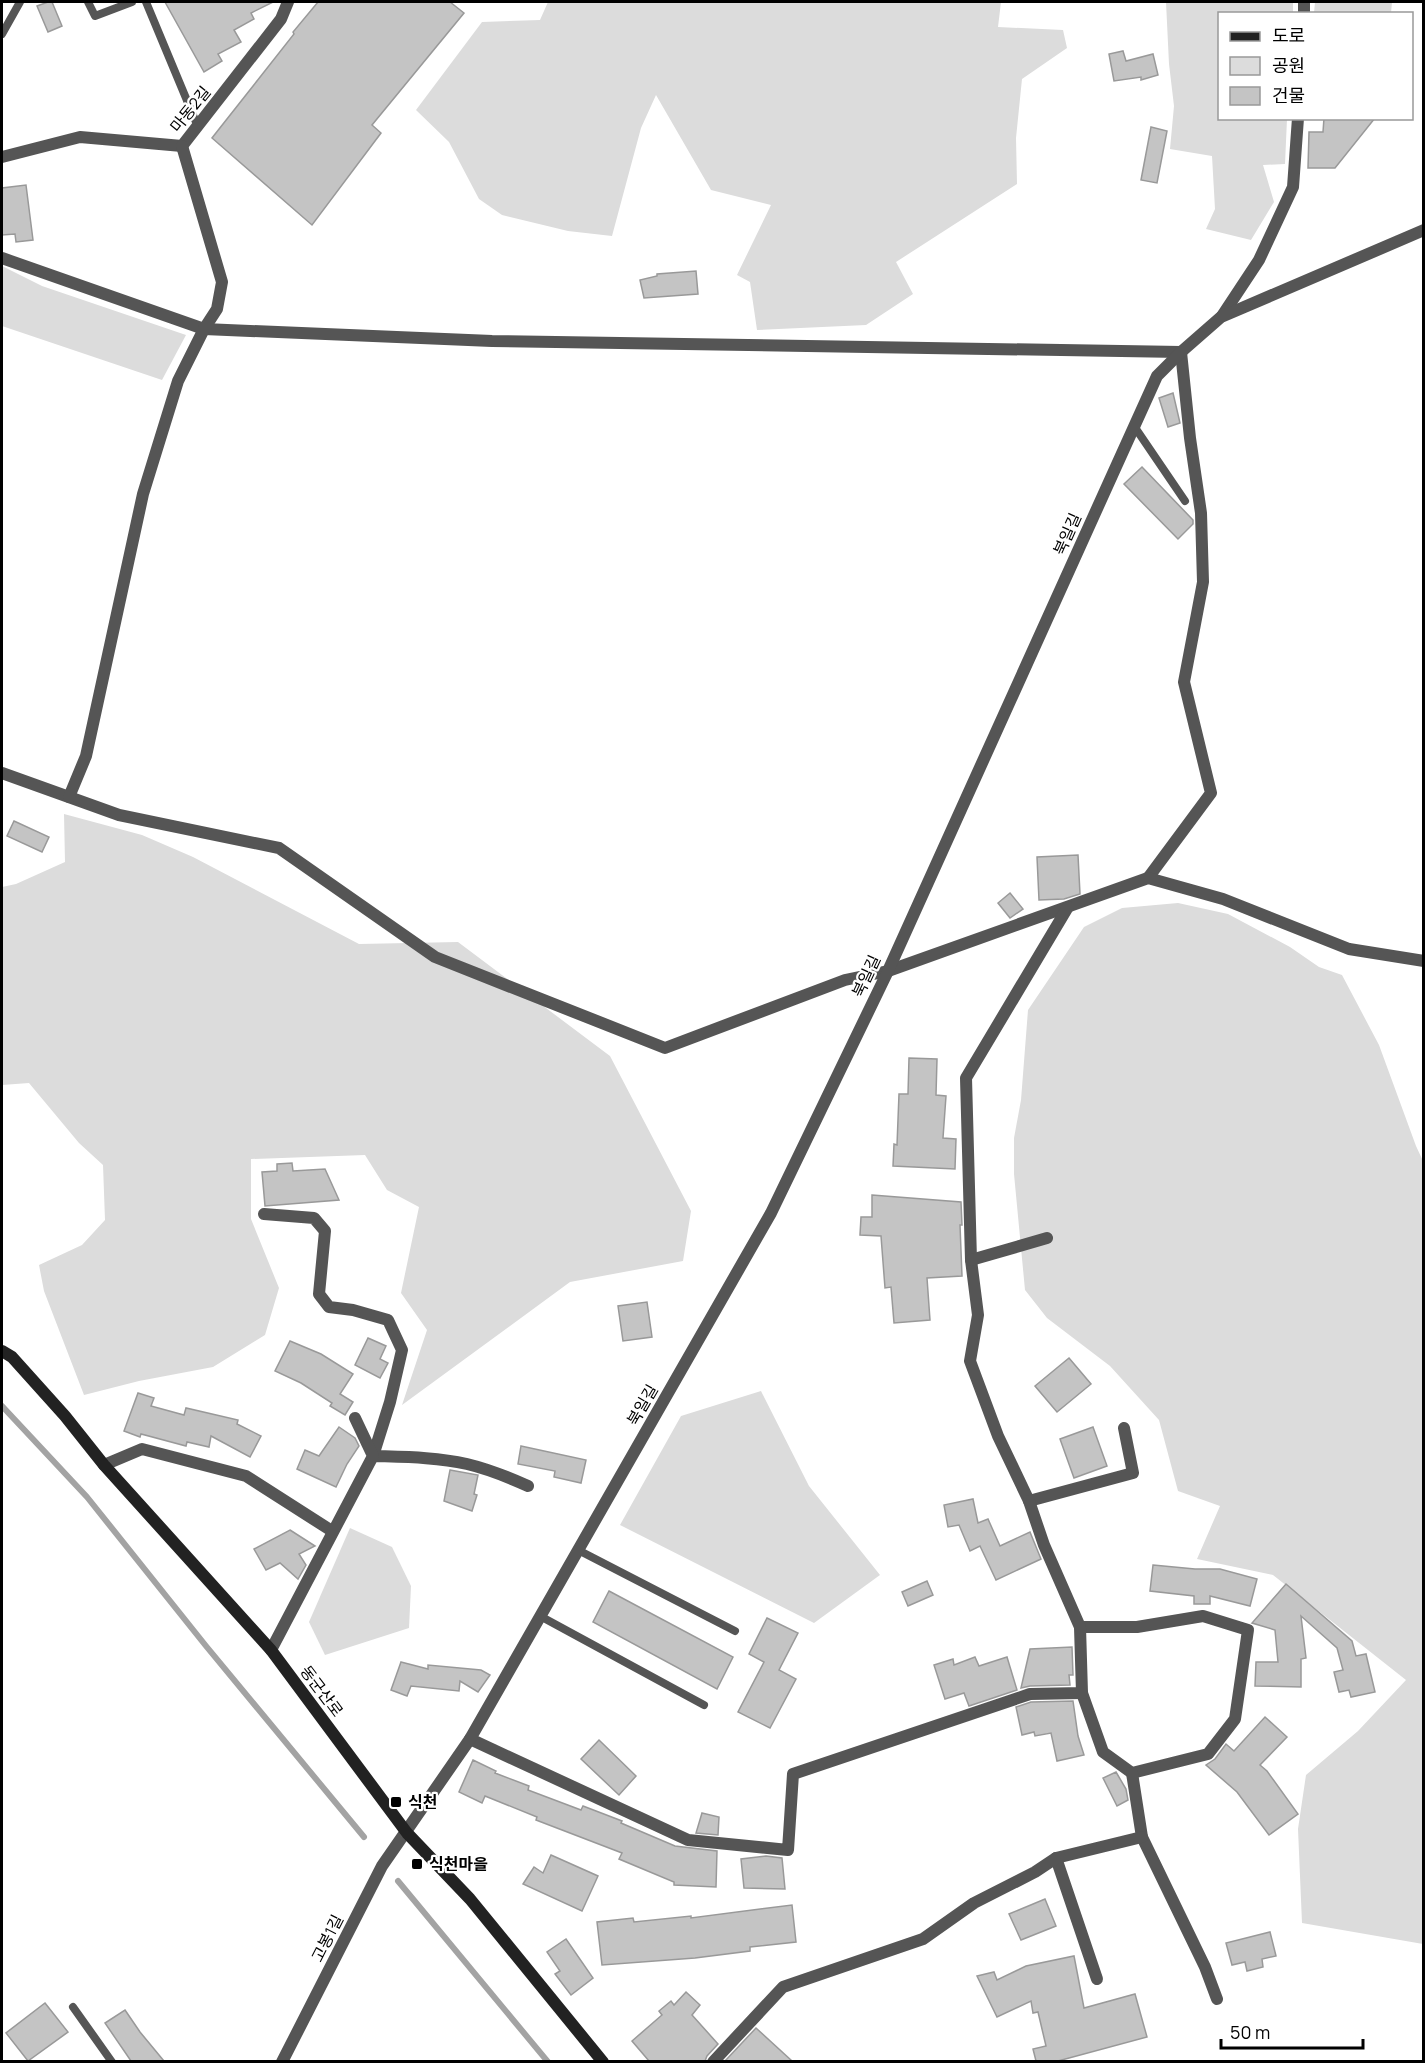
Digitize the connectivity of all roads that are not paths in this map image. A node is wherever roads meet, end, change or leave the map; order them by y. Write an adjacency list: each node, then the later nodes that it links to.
1 (20, 2): 6 (lane)
2 (88, 2): 3 (lane)
3 (132, 2)
4 (146, 2): 8 (lane)
5 (288, 2): 8 (street, 마동2길)
6 (2, 34)
7 (1298, 120): 13 (street)
8 (198, 127): 9 (street, 마동2길)
9 (182, 146): 10 (street, 마동2길); 14 (street)
10 (2, 157)
11 (1424, 230): 13 (street, 북일길)
12 (2, 258): 14 (street)
13 (1221, 317): 15 (street, 북일길)
14 (204, 329): 15 (street); 19 (street)
15 (1180, 351): 16 (street, 북일길); 20 (street)
16 (1134, 426): 17 (lane); 23 (street, 북일길)
17 (1185, 501)
18 (2, 773): 19 (street)
19 (69, 797): 23 (street)
20 (1148, 878): 21 (street); 22 (street)
21 (1068, 907): 23 (street); 26 (street)
22 (1424, 961)
23 (888, 971): 35 (street, 북일길)
24 (264, 1214): 30 (street)
25 (1047, 1238): 26 (street)
26 (971, 1260): 33 (street)
27 (2, 1351): 31 (street, 동군산로)
28 (355, 1418): 30 (street)
29 (1124, 1428): 33 (street)
30 (374, 1456): 32 (street); 34 (street)
31 (104, 1465): 34 (street); 39 (street, 동군산로)
32 (528, 1486)
33 (1029, 1501): 37 (street)
34 (332, 1531): 39 (street)
35 (578, 1550): 36 (street, 북일길); 38 (lane)
36 (540, 1616): 41 (lane); 42 (street, 북일길)
37 (1080, 1627): 40 (street); 43 (street)
38 (735, 1631)
39 (271, 1650): 44 (street, 동군산로)
40 (1082, 1693): 42 (street); 43 (street)
41 (704, 1705)
42 (470, 1739): 44 (street, 북일길)
43 (1132, 1773): 45 (street)
44 (407, 1833): 51 (street, 고봉1길); 52 (street, 동군산로)
45 (1142, 1837): 46 (street); 48 (street)
46 (1056, 1858): 47 (street); 53 (street)
47 (1097, 1979)
48 (1217, 1999)
49 (73, 2007): 50 (lane)
50 (112, 2061)
51 (282, 2061)
52 (603, 2061)
53 (713, 2061)

